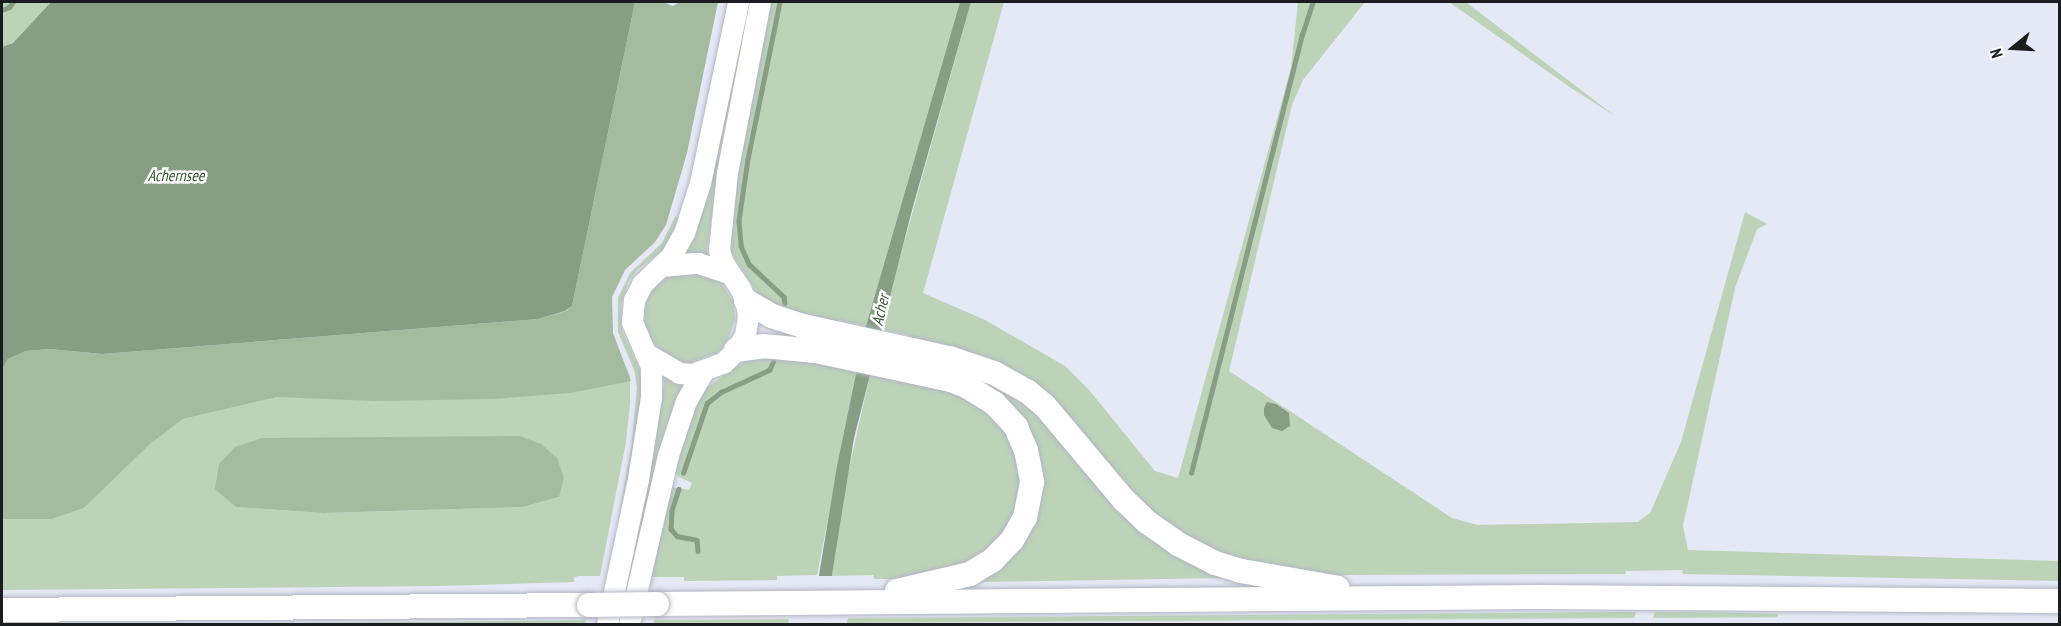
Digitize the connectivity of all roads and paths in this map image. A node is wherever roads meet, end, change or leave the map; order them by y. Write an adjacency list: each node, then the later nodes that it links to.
1 (738, 2): 3 (main road)
2 (760, 2): 4 (main road)
3 (661, 266): 4 (main road); 8 (main road)
4 (729, 273): 5 (main road)
5 (746, 301): 6 (highway); 7 (main road)
6 (842, 346): 7 (highway); 9 (highway)
7 (736, 350): 10 (main road)
8 (645, 353): 10 (main road); 15 (main road)
9 (895, 357): 11 (highway); 13 (highway)
10 (703, 372): 16 (main road)
11 (1390, 598): 12 (highway); 13 (highway)
12 (2060, 601)
13 (847, 602): 14 (highway, bridge)
14 (2, 610)
15 (607, 624)
16 (629, 624)

